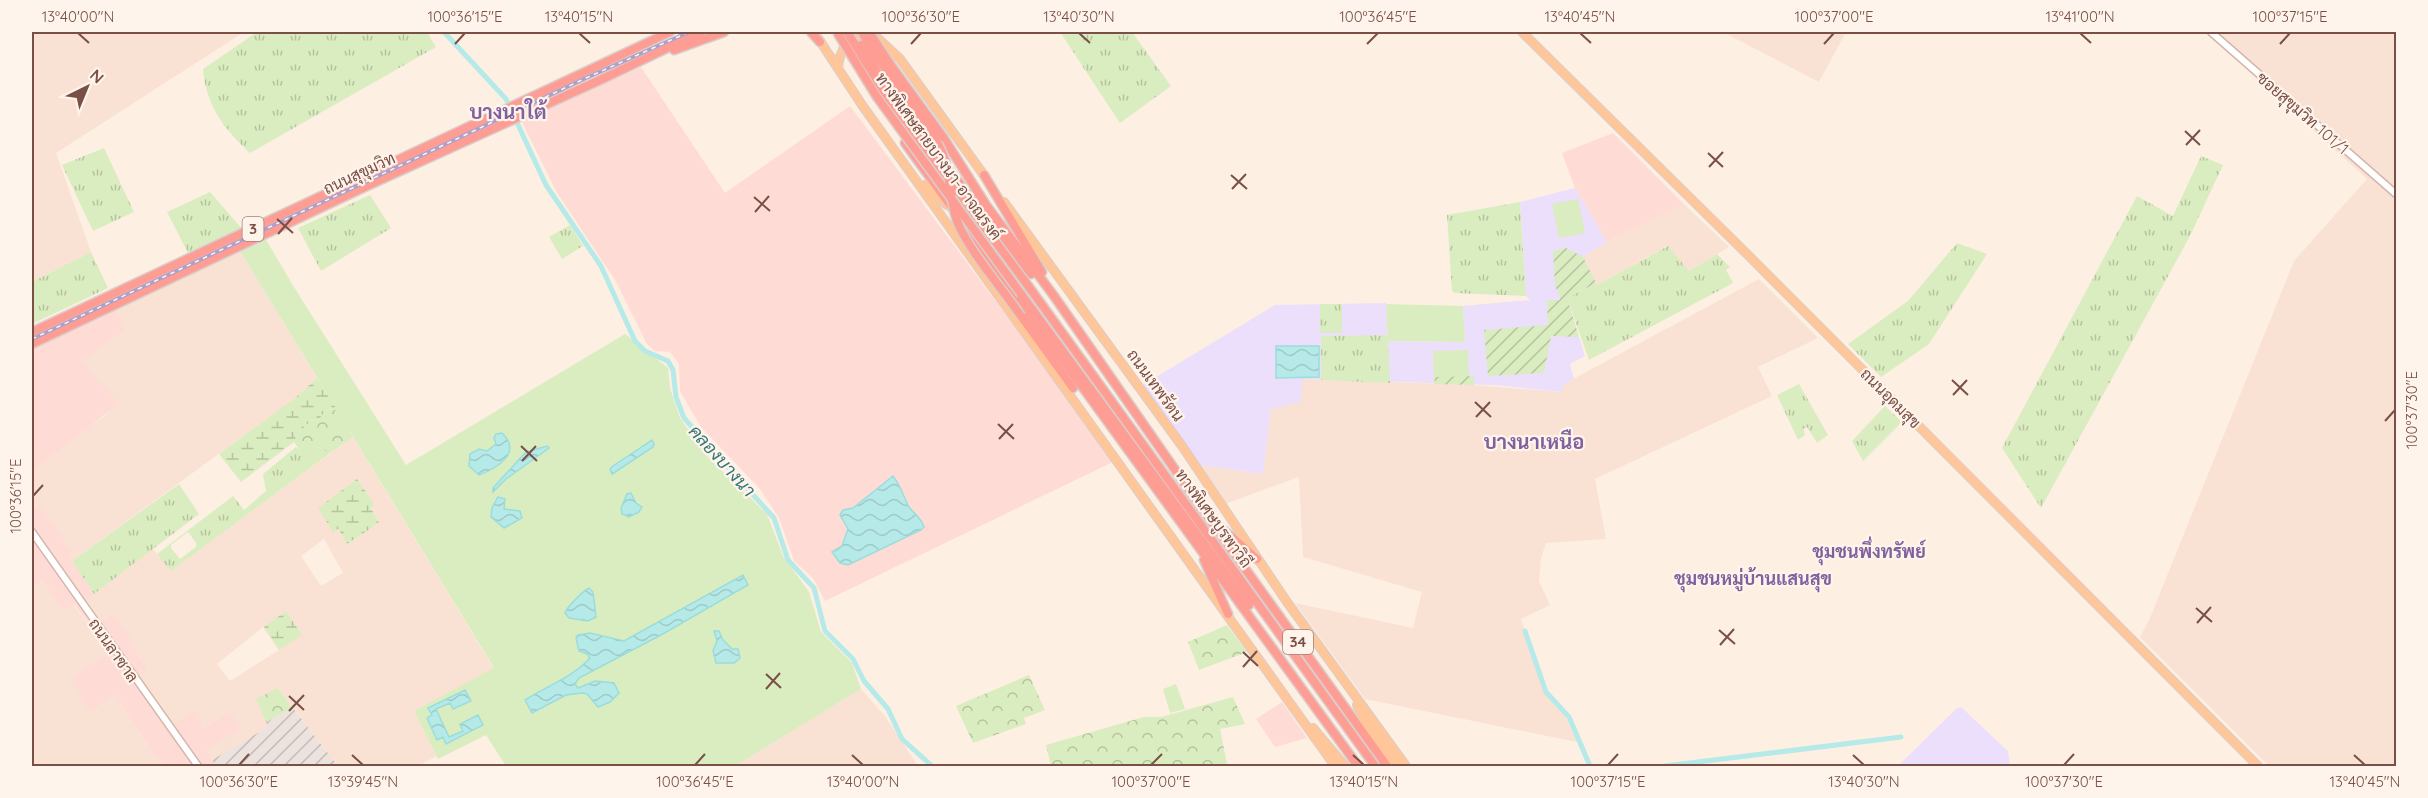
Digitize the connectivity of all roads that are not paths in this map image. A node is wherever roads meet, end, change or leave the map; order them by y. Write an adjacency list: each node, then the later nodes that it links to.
1 (660, 32): 15 (highway)
2 (670, 32): 15 (highway, ถนนสุขุมวิท / 3)
3 (701, 32): 16 (highway, ถนนสุขุมวิท / 3)
4 (724, 32): 16 (highway)
5 (813, 32): 14 (highway)
6 (835, 32): 21 (highway, bridge); 22 (highway, ทางพิเศษสายบางนา-อาจณรงค์, bridge)
7 (847, 32): 22 (highway, ทางพิเศษสายบางนา-อาจณรงค์, bridge)
8 (853, 32): 25 (highway, bridge)
9 (862, 32): 28 (highway, bridge)
10 (869, 32): 13 (main road); 23 (highway, bridge)
11 (1522, 32): 44 (main road, ถนนอุดมสุข)
12 (2211, 32): 20 (street, ซอยสุขุมวิท 101/1)
13 (879, 35): 17 (main road); 19 (main road, ถนนเทพรัตน / 34)
14 (820, 42): 17 (main road, 34)
15 (645, 43): 24 (highway, ถนนสุขุมวิท / 3)
16 (634, 64): 26 (highway, ถนนสุขุมวิท / 3)
17 (838, 70): 18 (main road, 34)
18 (914, 175): 21 (main road); 27 (main road, 34)
19 (984, 175): 23 (highway); 33 (main road, ถนนเทพรัตน / 34)
20 (2397, 194)
21 (953, 210): 29 (highway)
22 (1025, 291): 39 (highway, ทางพิเศษบูรพาวิถี); 40 (highway, ทางพิเศษบูรพาวิถี)
23 (1054, 296): 25 (highway)
24 (32, 332)
25 (1081, 337): 30 (highway, ถนนเทพรัตน / 34)
26 (32, 344)
27 (1050, 367): 28 (highway); 34 (main road, 34)
28 (1073, 388): 29 (highway)
29 (1103, 416): 32 (highway, 34)
30 (1208, 517): 33 (highway); 41 (highway, ถนนเทพรัตน / 34)
31 (32, 532): 37 (street, ถนนลาซาล)
32 (1197, 546): 34 (highway); 38 (highway, 34)
33 (1257, 559): 35 (main road, ถนนเทพรัตน / 34)
34 (1228, 614): 36 (main road, 34)
35 (1352, 692): 42 (main road); 43 (main road, ถนนเทพรัตน / 34)
36 (1341, 765)
37 (198, 766)
38 (1358, 766)
39 (1365, 766)
40 (1375, 766)
41 (1387, 766)
42 (1397, 766)
43 (1406, 766)
44 (2258, 766)

